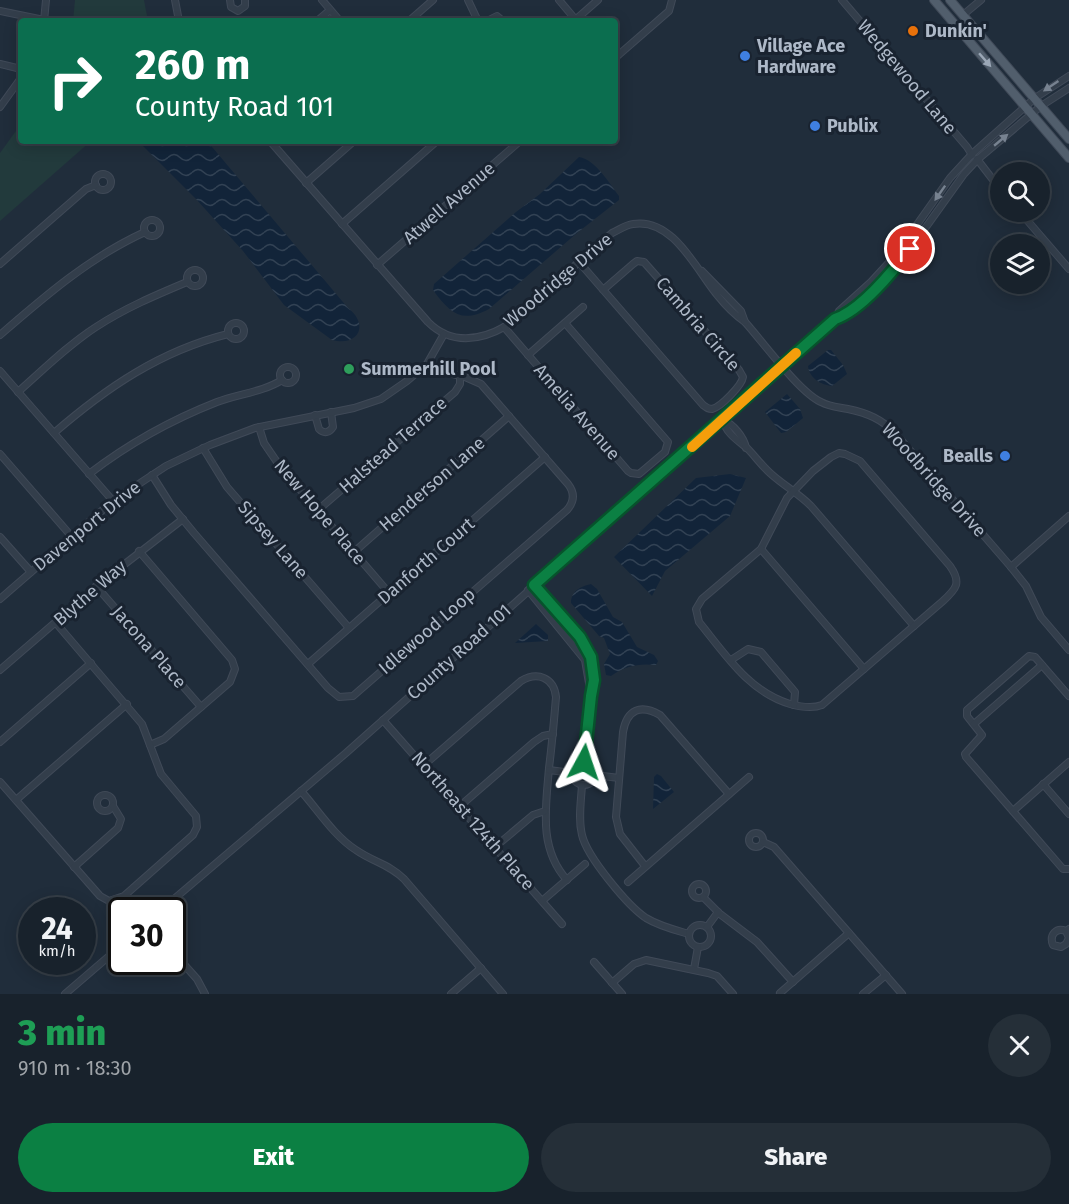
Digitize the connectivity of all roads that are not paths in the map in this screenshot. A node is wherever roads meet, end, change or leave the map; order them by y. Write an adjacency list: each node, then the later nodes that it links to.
1 (46, 0): 19 (street)
2 (175, 0): 20 (street)
3 (230, 0): 4 (street)
4 (245, 0)
5 (322, 0): 15 (street)
6 (433, 0): 23 (street)
7 (468, 0): 24 (street)
8 (559, 0): 25 (street)
9 (598, 0): 26 (street)
10 (672, 0): 27 (street)
11 (842, 0): 44 (street, Wedgewood Lane)
12 (934, 0): 34 (main road, one-way to 34)
13 (950, 0): 17 (main road)
14 (981, 0): 17 (street)
15 (330, 10): 21 (street); 22 (street)
16 (0, 11): 18 (street)
17 (963, 15): 33 (main road)
18 (34, 18)
19 (44, 18)
20 (178, 18)
21 (321, 18)
22 (337, 18)
23 (412, 18)
24 (477, 18)
25 (572, 18)
26 (576, 18)
27 (618, 55)
28 (0, 64): 29 (street)
29 (18, 68)
30 (1069, 76): 33 (street, County Road 101, one-way to 33)
31 (18, 82): 36 (street)
32 (1069, 88): 35 (street, County Road 101)
33 (1035, 98): 34 (street, County Road 101); 35 (main road)
34 (1025, 106): 37 (main road); 39 (street, County Road 101)
35 (1041, 106): 37 (street, County Road 101); 38 (main road)
36 (0, 107)
37 (1032, 114): 45 (main road); 46 (street, County Road 101, one-way to 37)
38 (1069, 139)
39 (985, 142): 44 (street, County Road 101); 46 (street)
40 (274, 144): 49 (street)
41 (351, 144): 49 (street)
42 (434, 144): 53 (street)
43 (517, 144): 58 (street, Atwell Avenue)
44 (972, 154): 47 (street); 51 (street, County Road 101, one-way to 51)
45 (1069, 158)
46 (977, 160): 47 (street, County Road 101); 48 (street)
47 (964, 174): 54 (street, County Road 101)
48 (990, 176)
49 (306, 183): 53 (street)
50 (96, 185): 57 (street)
51 (920, 222): 54 (street); 61 (street, County Road 101)
52 (1029, 222): 60 (street)
53 (342, 224): 58 (street)
54 (926, 226): 62 (street, County Road 101)
55 (145, 232): 71 (street)
56 (579, 262): 59 (street, Woodridge Drive); 64 (street, Cambria Circle); 68 (street, Woodridge Drive)
57 (0, 264)
58 (377, 265): 70 (street)
59 (699, 269): 74 (street, Woodbridge Drive)
60 (1069, 269)
61 (880, 274): 62 (street); 66 (street, County Road 101)
62 (886, 280): 66 (street, County Road 101)
63 (187, 282): 78 (street)
64 (603, 290): 64 (street, Cambria Circle)
65 (583, 307): 67 (street)
66 (835, 319): 74 (street, County Road 101)
67 (565, 323): 72 (street); 72 (street, Amelia Avenue)
68 (504, 327): 70 (street, Woodridge Drive); 72 (street, Amelia Avenue)
69 (228, 334): 84 (street)
70 (444, 334): 73 (street, Davenport Drive)
71 (0, 335)
72 (528, 355)
73 (429, 362): 76 (street, Idlewood Loop); 79 (street, Davenport Drive)
74 (783, 365): 82 (street, County Road 101); 100 (street, Woodbridge Drive)
75 (0, 371): 78 (street)
76 (460, 376): 81 (street, Idlewood Loop); 92 (street, Halstead Terrace)
77 (282, 380): 88 (street)
78 (18, 392): 84 (street)
79 (331, 412): 80 (street, Davenport Drive); 80 (street)
80 (315, 415): 83 (street, Davenport Drive)
81 (509, 416): 87 (street, Idlewood Loop); 99 (street, Henderson Lane)
82 (723, 420): 90 (street); 102 (street, County Road 101)
83 (259, 427): 85 (street, Davenport Drive); 92 (street, New Hope Place)
84 (54, 433): 88 (street)
85 (202, 448): 89 (street, Davenport Drive); 109 (street, Sipsey Lane)
86 (0, 454): 96 (street)
87 (545, 457): 105 (street, Danforth Court); 113 (street, Idlewood Loop)
88 (89, 474): 91 (street)
89 (152, 475): 91 (street, Davenport Drive); 94 (street, Idlewood Loop)
90 (794, 490): 97 (street); 108 (street); 108 (street)
91 (113, 501): 96 (street, Davenport Drive)
92 (318, 510): 99 (street, New Hope Place)
93 (1069, 516): 100 (street)
94 (183, 519): 98 (street, Blythe Way); 113 (street, Idlewood Loop)
95 (0, 537): 101 (street)
96 (72, 537): 101 (street, Davenport Drive)
97 (761, 549): 111 (street); 115 (street)
98 (139, 551): 103 (street, Blythe Way); 121 (street)
99 (354, 552): 105 (street, New Hope Place)
100 (1011, 567): 110 (street, Woodbridge Drive)
101 (31, 572): 106 (street, Davenport Drive)
102 (534, 585): 104 (street, County Road 101); 117 (street)
103 (96, 586): 107 (street, Blythe Way); 121 (street, Jacona Place)
104 (528, 590): 117 (street); 122 (street, County Road 101)
105 (389, 593): 109 (street, Danforth Court)
106 (0, 599)
107 (56, 622): 112 (street); 116 (street, Blythe Way)
108 (914, 626): 115 (street)
109 (349, 628): 113 (street, Danforth Court)
110 (1069, 650)
111 (731, 660): 120 (street); 120 (street)
112 (91, 663): 119 (street); 125 (street)
113 (308, 664)
114 (1042, 665): 118 (street); 123 (street); 123 (street)
115 (864, 669): 120 (street)
116 (0, 670)
117 (591, 696): 127 (street)
118 (1069, 696)
119 (127, 705): 126 (street); 140 (street)
120 (795, 705)
121 (201, 707): 126 (street)
122 (383, 720): 129 (street, Northeast 124th Place); 138 (street, County Road 101)
123 (974, 724): 144 (street)
124 (553, 734): 129 (street); 130 (street); 142 (street)
125 (0, 742)
126 (150, 745): 149 (street)
127 (584, 762): 131 (street); 132 (street)
128 (1069, 762): 136 (street)
129 (424, 765): 142 (street, Northeast 124th Place)
130 (549, 770): 131 (street); 143 (street)
131 (572, 772): 137 (street)
132 (596, 774): 134 (street); 137 (street)
133 (749, 777): 139 (street)
134 (619, 778): 139 (street); 150 (street)
135 (0, 782): 140 (street)
136 (1044, 784): 144 (street); 145 (street)
137 (582, 785): 161 (street)
138 (301, 791): 154 (street, County Road 101); 166 (street)
139 (729, 794): 150 (street)
140 (16, 800): 149 (street)
141 (113, 806): 149 (street)
142 (460, 806): 147 (street, Northeast 124th Place)
143 (545, 811): 147 (street); 152 (street)
144 (1013, 811): 151 (street)
145 (1069, 814)
146 (763, 842): 160 (street)
147 (495, 847): 156 (street, Northeast 124th Place)
148 (585, 864): 152 (street)
149 (74, 867)
150 (645, 867): 153 (street)
151 (1069, 869)
152 (567, 880): 156 (street)
153 (628, 882)
154 (176, 897)
155 (703, 897): 157 (street)
156 (542, 901): 158 (street, Northeast 124th Place)
157 (718, 912): 159 (street); 169 (street)
158 (562, 924)
159 (707, 927): 161 (street); 162 (street)
160 (849, 933): 168 (street); 169 (street)
161 (689, 934): 162 (street)
162 (698, 947): 167 (street)
163 (108, 957): 172 (street)
164 (594, 962): 170 (street)
165 (186, 967): 173 (street)
166 (482, 968): 174 (street); 175 (street)
167 (694, 969): 170 (street); 177 (street)
168 (885, 975): 178 (street); 179 (street)
169 (793, 982): 171 (street)
170 (612, 983): 176 (street)
171 (780, 993)
172 (65, 994)
173 (205, 994)
174 (451, 994)
175 (503, 994)
176 (622, 994)
177 (733, 994)
178 (863, 994)
179 (902, 994)

